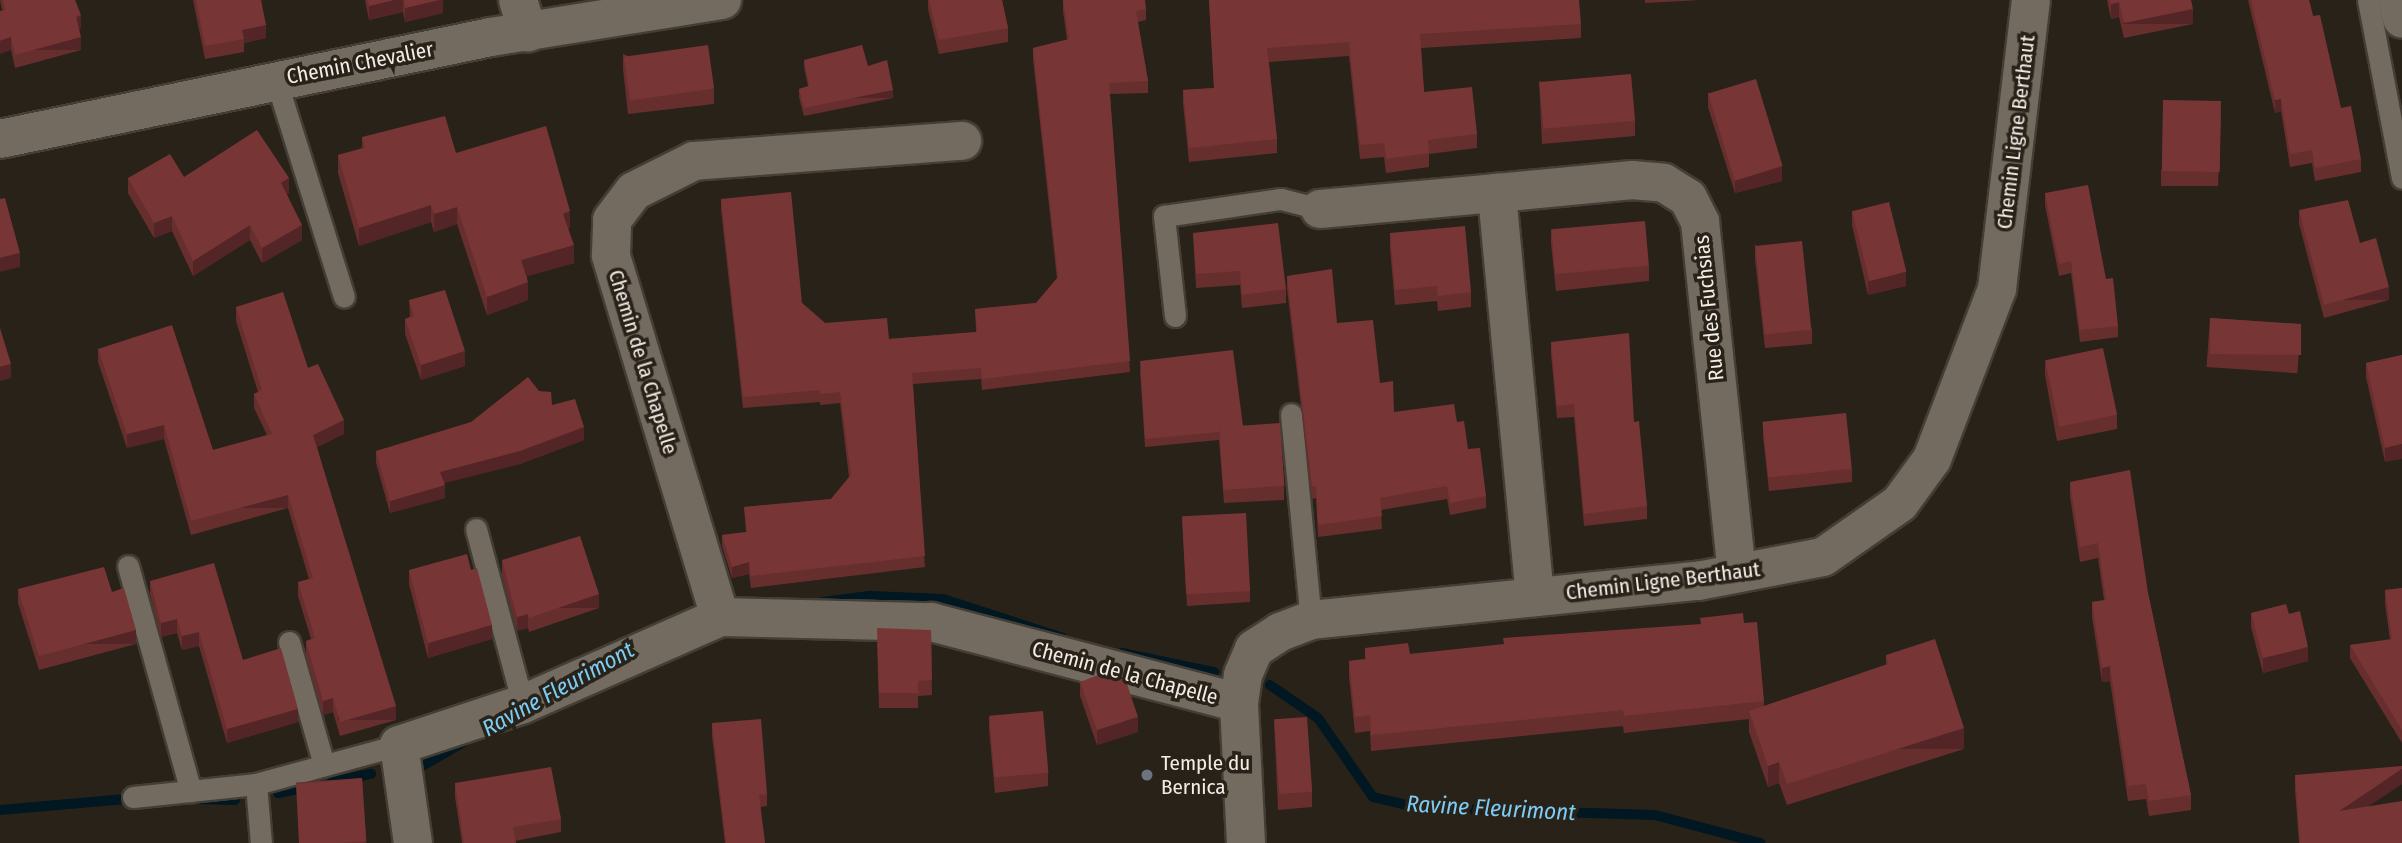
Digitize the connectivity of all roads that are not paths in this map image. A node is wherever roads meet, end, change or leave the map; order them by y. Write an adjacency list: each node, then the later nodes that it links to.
1 (722, 0): 5 (street, Chemin Chevalier)
2 (2031, 0): 18 (street, Chemin Ligne Berthaut)
3 (2368, 0): 10 (lane)
4 (2398, 0): 6 (street)
5 (523, 17): 7 (street, Chemin Chevalier)
6 (2402, 19)
7 (276, 80): 8 (street, Chemin Chevalier); 13 (lane)
8 (0, 139)
9 (962, 141): 20 (street, Chemin de la Chapelle)
10 (2402, 178)
11 (1497, 193): 12 (street, Rue des Fuchsias); 18 (street, Rue des Fuchsias); 19 (street)
12 (1320, 209): 14 (lane)
13 (344, 297)
14 (1175, 316)
15 (1291, 414): 21 (lane)
16 (476, 528): 23 (lane)
17 (128, 566): 28 (lane)
18 (1737, 573): 19 (street, Chemin Ligne Berthaut)
19 (1535, 597): 21 (street, Chemin Ligne Berthaut)
20 (720, 617): 23 (street, Chemin de la Chapelle); 24 (street, Chemin de la Chapelle)
21 (1311, 620): 24 (street, Chemin Ligne Berthaut)
22 (289, 642): 26 (lane)
23 (523, 704): 25 (street, Chemin de la Chapelle)
24 (1239, 704): 32 (street, Chemin Ligne Berthaut)
25 (399, 745): 26 (lane); 31 (street)
26 (324, 765): 27 (lane)
27 (256, 784): 28 (lane); 30 (lane)
28 (191, 791): 29 (lane)
29 (133, 797)
30 (261, 843)
31 (413, 843)
32 (1246, 843)

